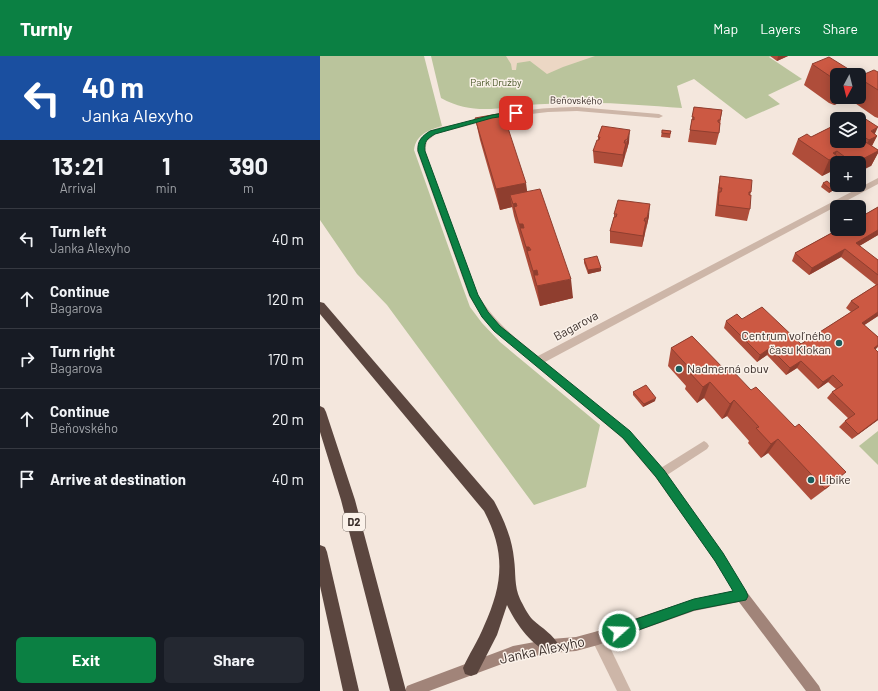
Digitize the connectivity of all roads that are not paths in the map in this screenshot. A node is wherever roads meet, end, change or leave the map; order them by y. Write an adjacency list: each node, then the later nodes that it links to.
1 (659, 116): 4 (street, Beňovského)
2 (878, 181): 4 (street, Bagarova)
3 (320, 306): 9 (highway)
4 (537, 361): 7 (street)
5 (320, 412): 15 (highway, D2)
6 (704, 446): 7 (lane)
7 (660, 474): 10 (street)
8 (320, 552): 14 (highway)
9 (507, 582): 12 (highway); 13 (highway)
10 (742, 596): 11 (street, Janka Alexyho); 18 (street)
11 (598, 638): 12 (street, Janka Alexyho); 17 (street)
12 (551, 646): 13 (street, Janka Alexyho)
13 (471, 668): 16 (street, Janka Alexyho)
14 (351, 691)
15 (398, 691)
16 (412, 691)
17 (624, 691)
18 (814, 691)

